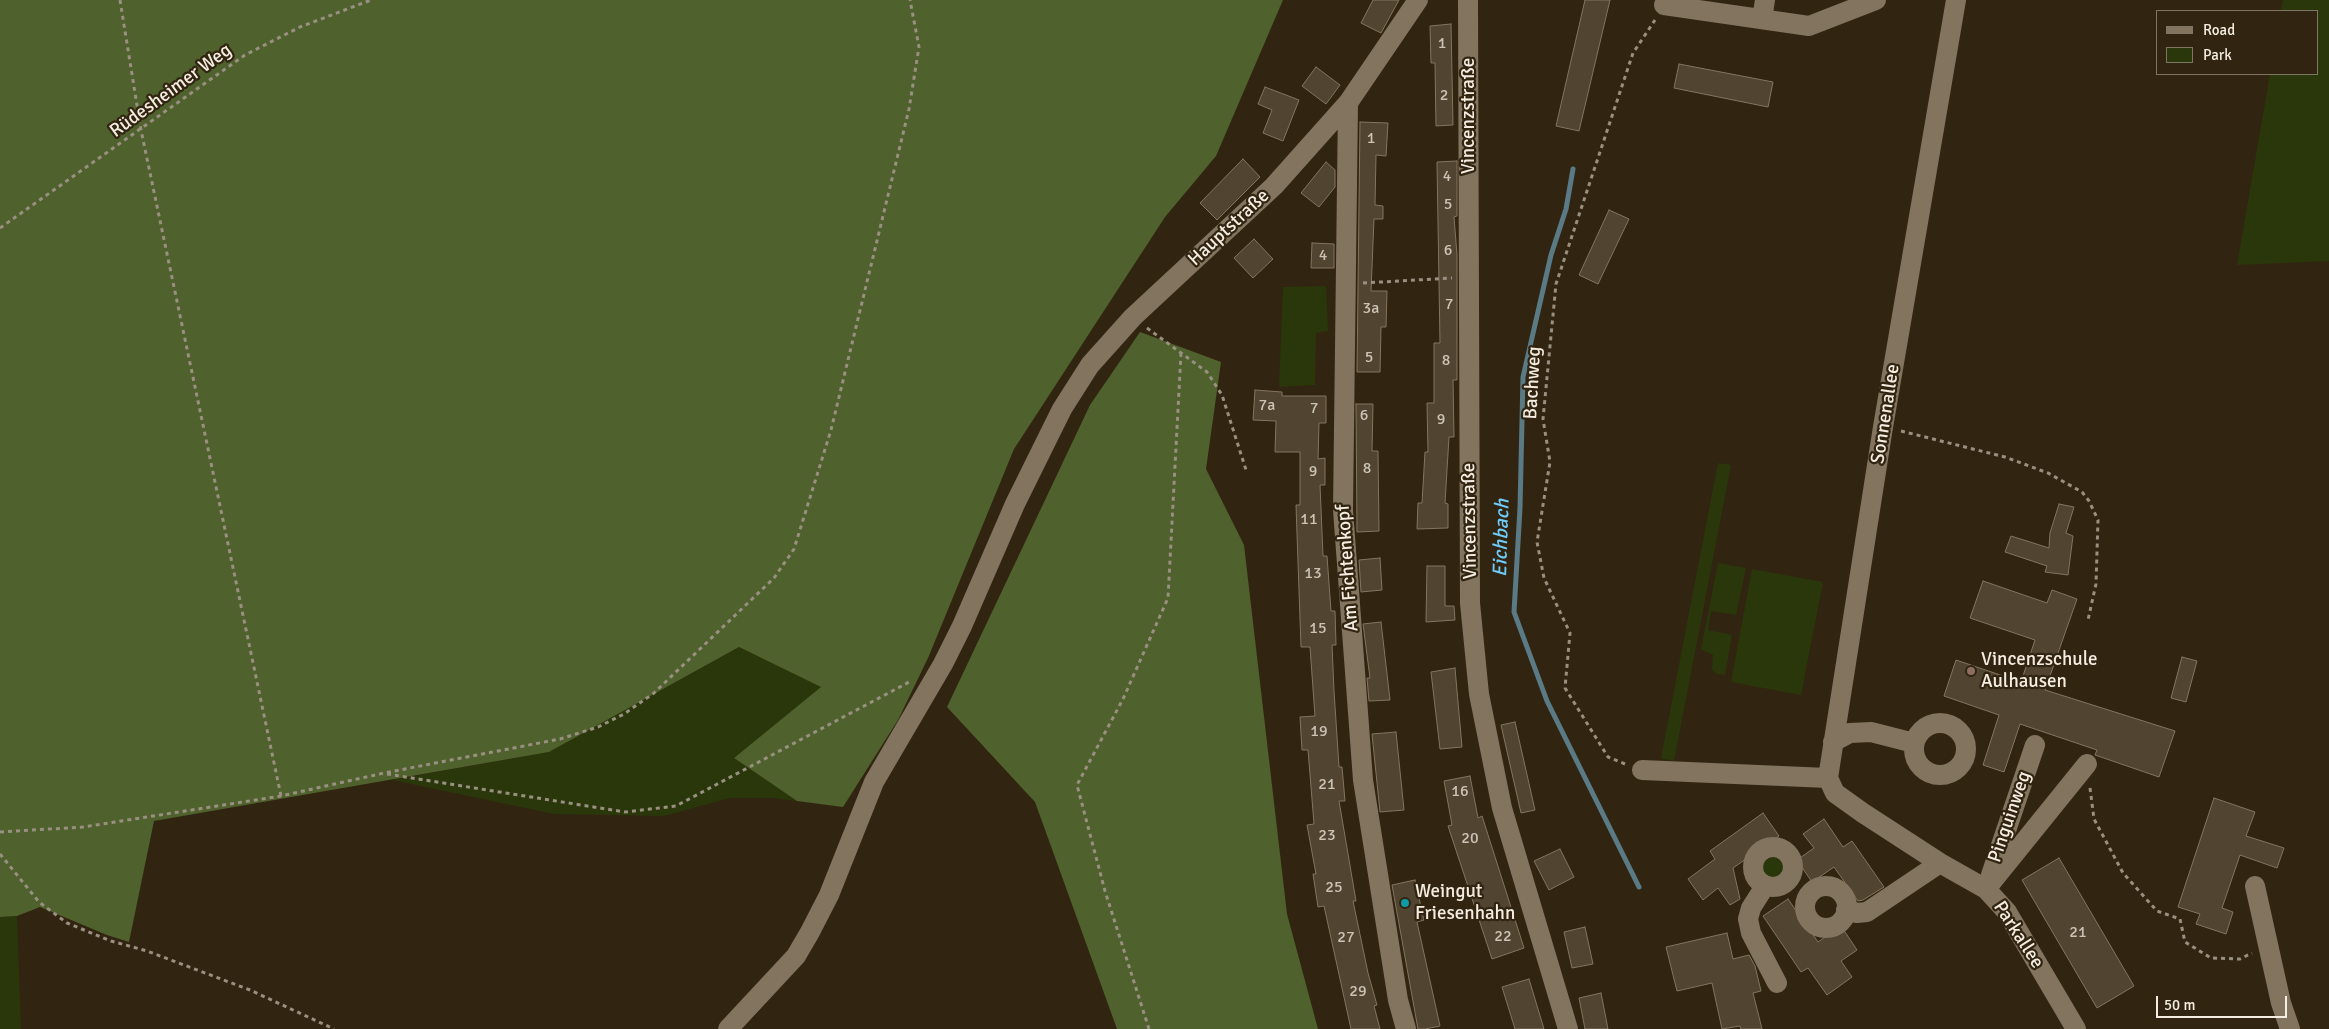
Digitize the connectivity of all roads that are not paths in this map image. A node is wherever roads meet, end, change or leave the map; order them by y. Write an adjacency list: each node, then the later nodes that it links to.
1 (1418, 0): 7 (street, Hauptstraße)
2 (1468, 0): 24 (street, Vincenzstraße)
3 (1876, 0): 6 (street)
4 (1956, 0): 8 (street, Sonnenallee)
5 (1664, 5): 6 (street)
6 (1764, 10)
7 (1348, 103): 22 (street, Hauptstraße); 23 (street, Am Fichtenkopf)
8 (1833, 742): 9 (street); 13 (street, Sonnenallee)
9 (1914, 743)
10 (2035, 745): 18 (street, Pinguinweg)
11 (2087, 764): 18 (street)
12 (1642, 770): 13 (street)
13 (1828, 778): 14 (street, Parkallee)
14 (1940, 863): 18 (street, Parkallee); 20 (street)
15 (1787, 882): 16 (street); 16 (street); 19 (street)
16 (1765, 886): 21 (street)
17 (2255, 886): 26 (street)
18 (1986, 889): 25 (street, Parkallee)
19 (1805, 902): 20 (street); 20 (street)
20 (1846, 910)
21 (1777, 983)
22 (728, 1029)
23 (1406, 1029)
24 (1568, 1029)
25 (2076, 1029)
26 (2290, 1029)

